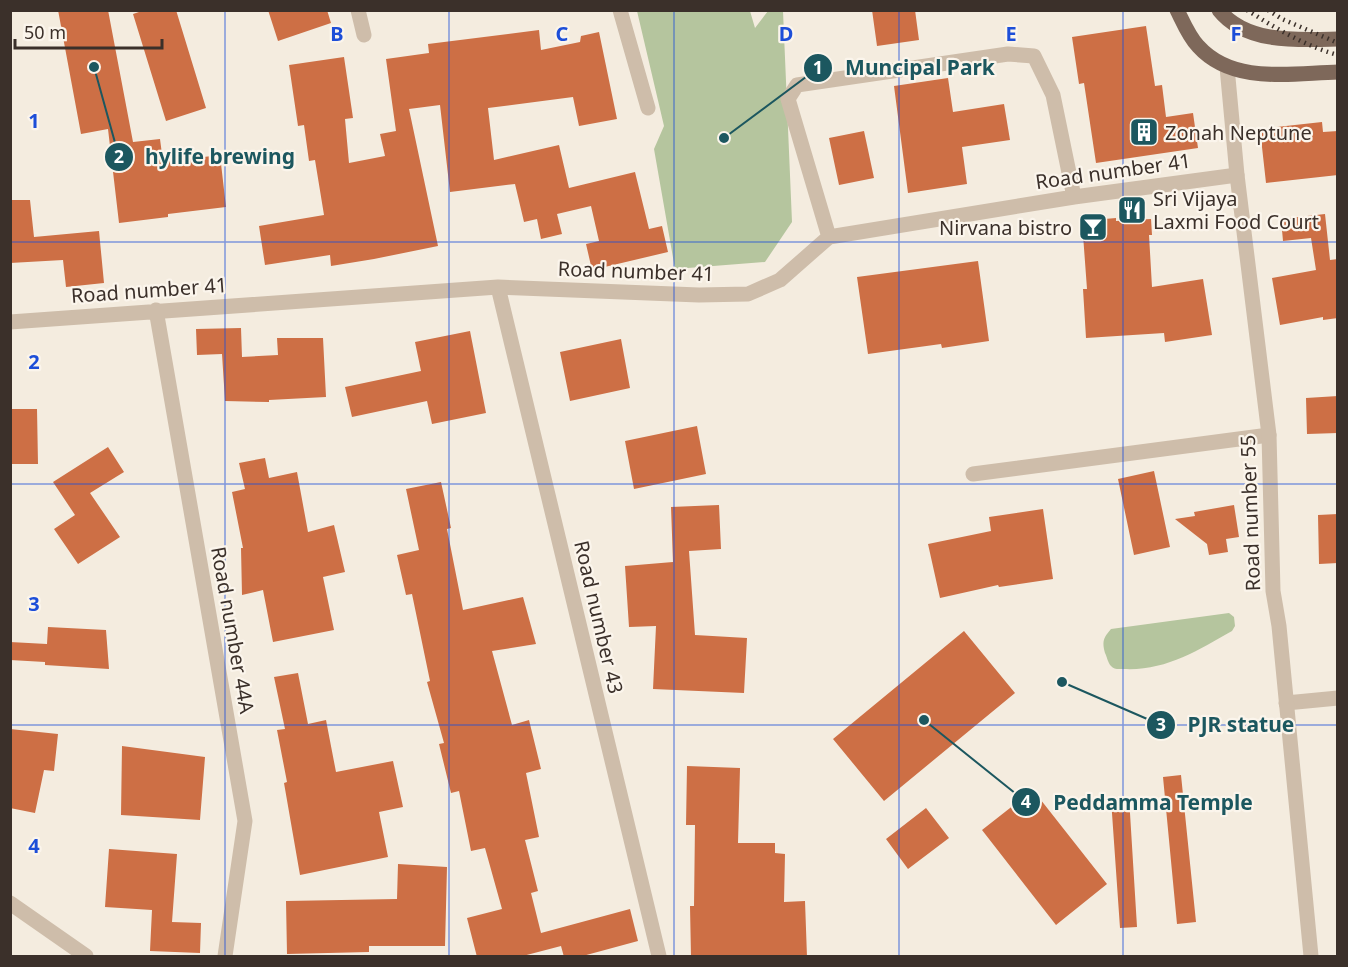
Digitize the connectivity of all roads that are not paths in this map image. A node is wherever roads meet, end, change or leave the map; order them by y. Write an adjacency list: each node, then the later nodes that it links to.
1 (358, 10): 5 (street)
2 (620, 10): 9 (street)
3 (1177, 10): 7 (main road)
4 (1219, 10): 6 (main road)
5 (364, 35)
6 (1338, 39)
7 (1227, 68): 8 (main road); 10 (street, Road number 55)
8 (1338, 72)
9 (648, 108)
10 (1237, 175): 11 (street, Road number 41); 16 (street, Road number 55)
11 (1074, 197): 12 (street, Road number 41); 12 (street)
12 (829, 237): 13 (street, Road number 41)
13 (498, 287): 14 (street, Road number 41); 23 (street, Road number 43)
14 (156, 310): 15 (street, Road number 41); 22 (street, Road number 44A)
15 (10, 322)
16 (1269, 435): 17 (street); 19 (street, Road number 55)
17 (974, 474)
18 (1338, 698): 19 (street)
19 (1286, 702): 24 (street, Road number 55)
20 (10, 903): 21 (street)
21 (86, 957)
22 (225, 957)
23 (659, 957)
24 (1311, 957)

